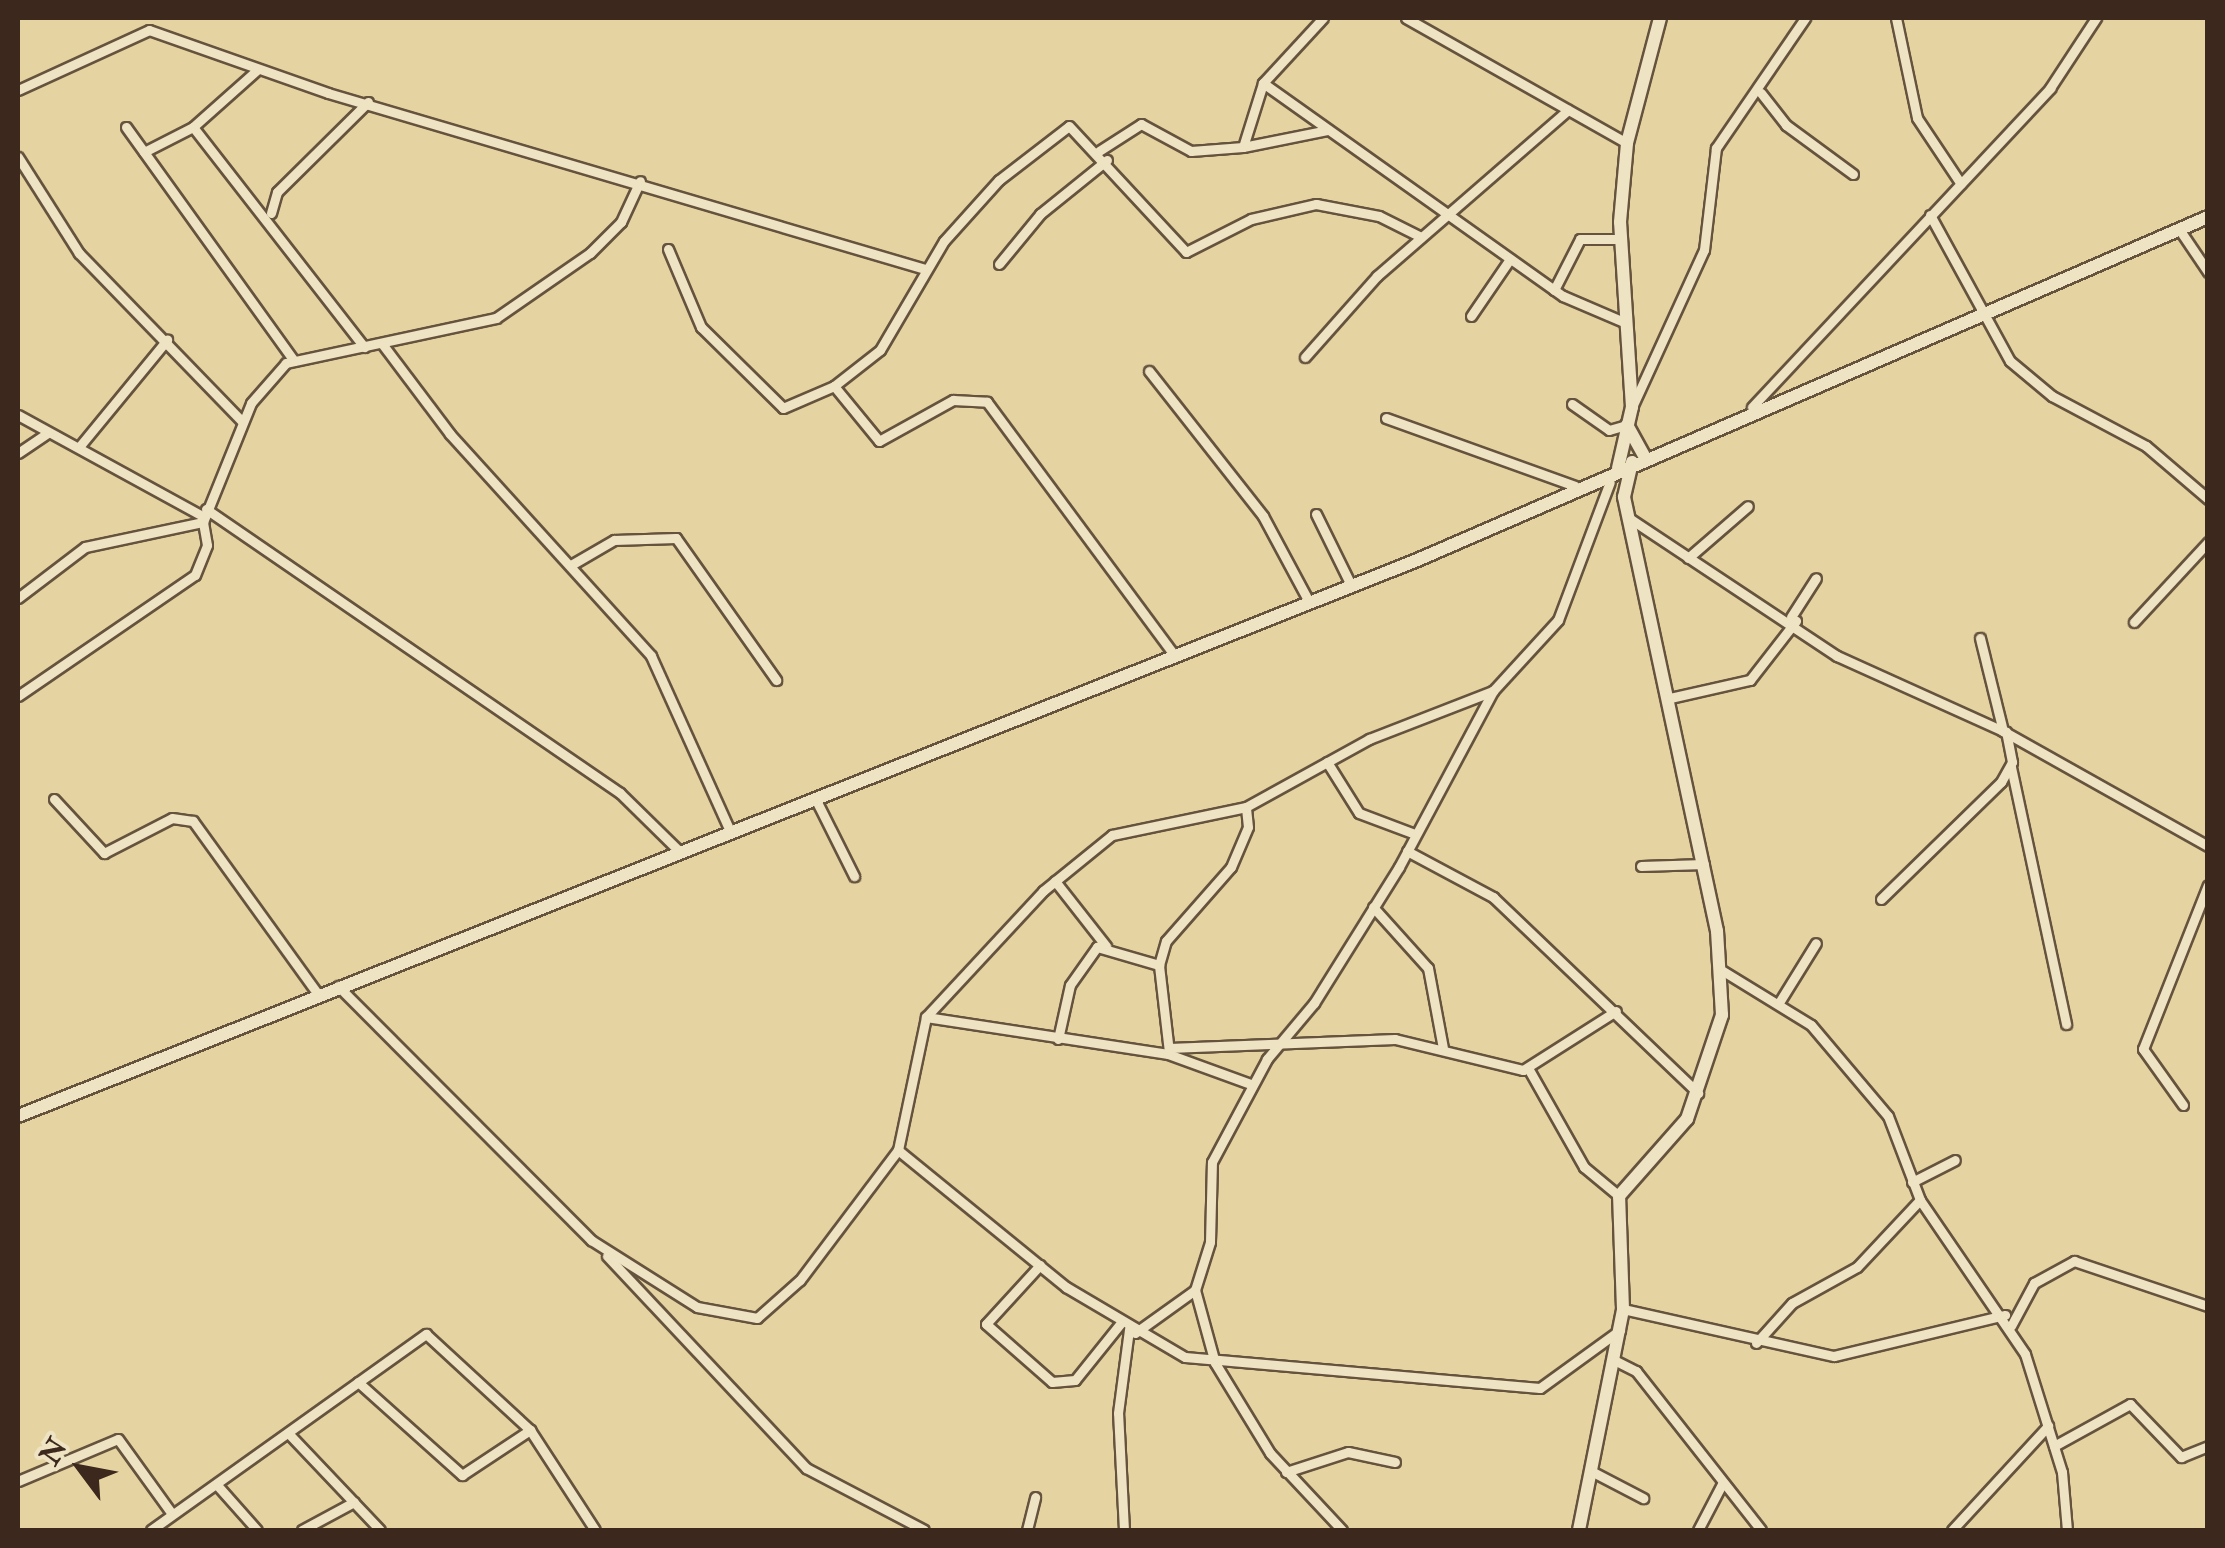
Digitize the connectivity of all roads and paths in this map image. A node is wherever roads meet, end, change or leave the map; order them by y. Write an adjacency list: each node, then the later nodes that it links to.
1 (1322, 18): 8 (street)
2 (1406, 18): 12 (street)
3 (1660, 18): 16 (main road)
4 (1805, 18): 10 (street)
5 (1896, 18): 24 (street)
6 (2096, 18): 24 (street)
7 (257, 70): 9 (street); 11 (street); 14 (street)
8 (1264, 84): 15 (street); 17 (street)
9 (18, 90)
10 (1760, 92): 22 (street); 49 (street)
11 (368, 102): 23 (street); 27 (street)
12 (1568, 110): 16 (street); 25 (street)
13 (126, 127): 19 (street)
14 (193, 127): 19 (street); 27 (street)
15 (1328, 130): 17 (street); 25 (street)
16 (1627, 143): 31 (main road)
17 (1243, 147): 18 (street)
18 (1099, 151): 21 (street); 35 (street)
19 (144, 152): 45 (street)
20 (18, 157): 41 (street)
21 (1106, 160): 30 (street); 34 (street)
22 (1853, 174)
23 (640, 182): 35 (street); 42 (street)
24 (1961, 184): 26 (street)
25 (1450, 211): 30 (street); 33 (street)
26 (1930, 215): 38 (street); 50 (street)
27 (271, 216): 43 (street)
28 (2208, 217): 29 (main road)
29 (2179, 229): 36 (street); 38 (main road)
30 (1421, 237): 44 (street)
31 (1620, 240): 37 (street); 40 (main road)
32 (668, 250): 47 (street)
33 (1510, 260): 37 (street); 39 (street)
34 (1000, 264)
35 (924, 269): 47 (street)
36 (2208, 272)
37 (1554, 290): 40 (street)
38 (1982, 314): 50 (main road); 63 (street)
39 (1471, 316)
40 (1626, 323): 49 (main road)
41 (167, 340): 53 (street); 56 (street)
42 (383, 345): 43 (street); 70 (street)
43 (364, 347): 45 (street)
44 (1305, 357)
45 (294, 361): 53 (street)
46 (1149, 371): 74 (street)
47 (834, 386): 78 (street)
48 (1572, 404): 54 (street)
49 (1632, 407): 54 (main road)
50 (1752, 407): 58 (main road)
51 (18, 415): 55 (street)
52 (1386, 418): 61 (street)
53 (242, 421): 66 (street)
54 (1626, 424): 58 (main road); 59 (main road)
55 (48, 432): 56 (street); 57 (street)
56 (78, 447): 66 (street)
57 (18, 453)
58 (1638, 459): 59 (main road); 62 (main road)
59 (1618, 468): 60 (main road)
60 (1606, 478): 61 (main road); 62 (main road); 80 (street)
61 (1575, 486): 72 (main road)
62 (1624, 498): 67 (main road)
63 (2208, 498)
64 (1748, 506): 69 (street)
65 (1316, 514): 72 (street)
66 (203, 515): 73 (street); 81 (street); 93 (street)
67 (1629, 518): 69 (street); 82 (main road)
68 (2208, 542): 76 (street)
69 (1688, 558): 75 (street)
70 (572, 566): 79 (street); 89 (street)
71 (1816, 578): 75 (street)
72 (1349, 581): 74 (main road)
73 (18, 598)
74 (1308, 598): 78 (main road)
75 (1794, 619): 82 (street); 83 (street)
76 (2134, 622)
77 (1980, 638): 83 (street)
78 (1173, 653): 87 (main road)
79 (776, 680)
80 (1493, 691): 84 (street); 90 (street)
81 (18, 696)
82 (1670, 698): 94 (main road)
83 (2004, 732): 85 (street); 91 (street)
84 (1327, 762): 88 (street); 90 (street)
85 (2011, 766): 99 (street); 110 (street)
86 (54, 799): 106 (street)
87 (818, 802): 89 (main road); 96 (street)
88 (1246, 807): 97 (street); 103 (street)
89 (731, 833): 93 (main road)
90 (1415, 834): 92 (street)
91 (2208, 846)
92 (1407, 851): 100 (street); 108 (street)
93 (680, 852): 105 (main road)
94 (1704, 864): 95 (street); 104 (main road)
95 (1642, 866)
96 (854, 876)
97 (1055, 881): 102 (street); 109 (street)
98 (2208, 885): 118 (street)
99 (1881, 899)
100 (1373, 907): 112 (street); 113 (street)
101 (1816, 943): 107 (street)
102 (1106, 946): 103 (street); 111 (street)
103 (1160, 965): 114 (street)
104 (1723, 970): 107 (street); 117 (main road)
105 (338, 986): 106 (main road); 125 (street)
106 (318, 994): 119 (main road)
107 (1780, 1001): 122 (street)
108 (1616, 1010): 115 (street); 117 (street)
109 (926, 1017): 111 (street); 120 (street)
110 (2066, 1024)
111 (1058, 1039): 114 (street)
112 (1276, 1047): 113 (street); 114 (street); 116 (street)
113 (1443, 1048): 115 (street)
114 (1169, 1051): 116 (street)
115 (1528, 1068): 123 (street)
116 (1253, 1085): 127 (street)
117 (1700, 1095): 123 (main road)
118 (2183, 1105)
119 (18, 1116)
120 (898, 1150): 125 (street); 126 (street)
121 (1954, 1160): 122 (street)
122 (1912, 1182): 124 (street)
123 (1619, 1196): 129 (main road)
124 (1920, 1200): 130 (street); 134 (street)
125 (591, 1240): 158 (street)
126 (1040, 1265): 132 (street); 132 (street)
127 (1195, 1290): 132 (street); 136 (street)
128 (2208, 1306): 131 (street)
129 (1623, 1309): 133 (main road); 134 (street)
130 (2005, 1315): 131 (street); 134 (street)
131 (2011, 1326): 138 (street)
132 (1128, 1329): 136 (street); 160 (street)
133 (1620, 1330): 135 (main road); 136 (street)
134 (1756, 1343)
135 (1614, 1360): 144 (main road); 147 (street)
136 (1215, 1363): 145 (street)
137 (358, 1382): 139 (street); 139 (street); 140 (street)
138 (2048, 1426): 141 (street); 165 (street)
139 (530, 1430): 157 (street)
140 (289, 1434): 148 (street); 151 (street)
141 (2054, 1446): 142 (street); 166 (street)
142 (2208, 1446)
143 (1395, 1462): 145 (street)
144 (1592, 1471): 150 (street); 162 (main road)
145 (1286, 1472): 161 (street)
146 (18, 1481): 152 (street)
147 (1722, 1484): 163 (street); 164 (street)
148 (217, 1485): 152 (street); 154 (street)
149 (1035, 1497): 159 (street)
150 (1643, 1498)
151 (354, 1502): 155 (street); 156 (street)
152 (172, 1514): 153 (street)
153 (151, 1530)
154 (257, 1530)
155 (302, 1530)
156 (380, 1530)
157 (596, 1530)
158 (924, 1530)
159 (1027, 1530)
160 (1124, 1530)
161 (1342, 1530)
162 (1580, 1530)
163 (1698, 1530)
164 (1761, 1530)
165 (1952, 1530)
166 (2067, 1530)

